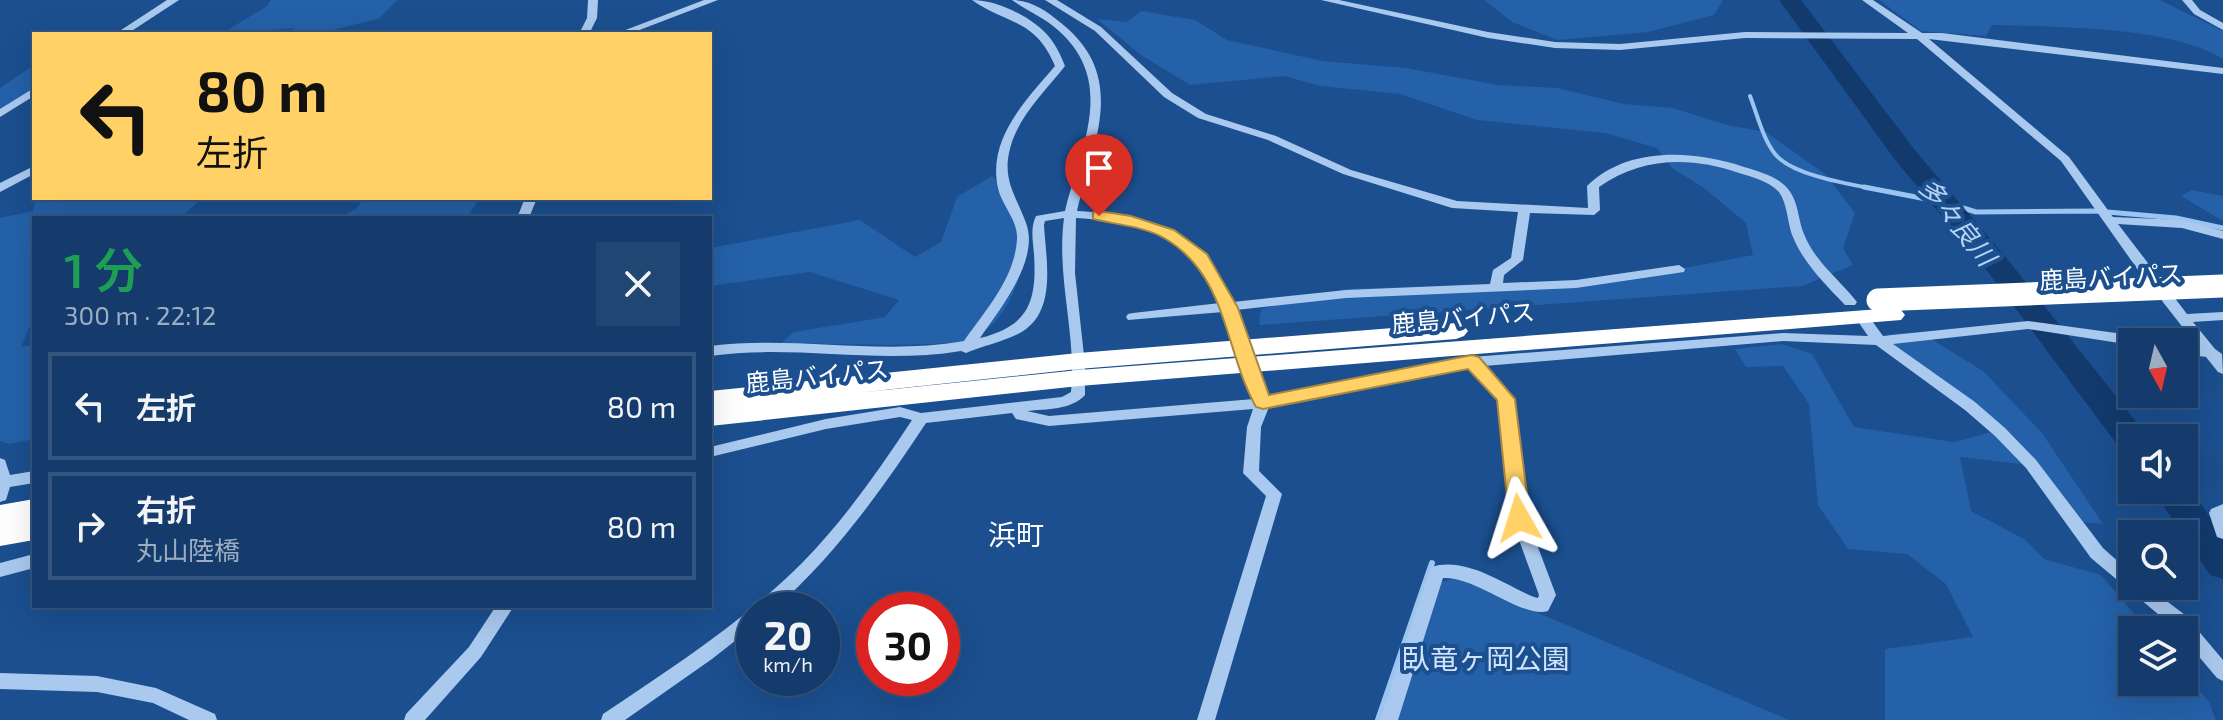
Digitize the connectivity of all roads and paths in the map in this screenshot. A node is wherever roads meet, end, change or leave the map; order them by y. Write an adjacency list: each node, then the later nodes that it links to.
1 (174, 0): 11 (street)
2 (593, 0): 12 (street)
3 (713, 0): 13 (street)
4 (977, 0): 35 (street)
5 (1017, 0): 21 (street)
6 (1050, 0): 20 (street)
7 (1326, 0): 14 (street)
8 (1867, 0): 14 (street)
9 (2187, 0): 10 (street)
10 (2223, 27)
11 (123, 32)
12 (585, 32)
13 (625, 32)
14 (1921, 37): 15 (street); 22 (street)
15 (2223, 71)
16 (32, 92): 17 (street)
17 (0, 114)
18 (32, 170): 19 (street)
19 (0, 188)
20 (1525, 207): 26 (street); 28 (street)
21 (1070, 214): 29 (street); 35 (street); 40 (street)
22 (2109, 220): 23 (street); 32 (street)
23 (2223, 235)
24 (1679, 269): 26 (street)
25 (2223, 286): 28 (highway, 鹿島バイパス, bridge)
26 (1496, 288): 29 (street)
27 (2223, 301): 28 (highway, 鹿島バイパス)
28 (1871, 309): 34 (street); 40 (highway, 鹿島バイパス)
29 (1230, 313): 31 (street); 41 (street, bridge)
30 (2223, 316): 32 (street)
31 (1133, 317)
32 (2185, 318): 37 (street)
33 (2118, 338): 34 (street)
34 (1879, 341): 38 (street); 58 (street)
35 (966, 348): 36 (street)
36 (712, 351)
37 (2217, 354): 39 (street)
38 (1472, 362): 41 (street); 69 (street)
39 (2223, 369)
40 (1078, 370): 42 (highway, 鹿島バイパス); 43 (street); 44 (highway, 鹿島バイパス)
41 (1260, 397): 43 (street); 68 (street)
42 (712, 400)
43 (1017, 407): 45 (street)
44 (712, 417)
45 (921, 418): 46 (street); 59 (street)
46 (712, 452)
47 (0, 464): 49 (street)
48 (32, 478): 49 (street)
49 (2, 489)
50 (32, 509): 52 (highway)
51 (2223, 510): 54 (street)
52 (0, 515)
53 (32, 529): 55 (highway)
54 (2223, 533)
55 (0, 535)
56 (32, 562): 57 (street)
57 (0, 570)
58 (2118, 571)
59 (783, 592)
60 (2153, 600): 63 (street)
61 (504, 608): 66 (street)
62 (736, 630): 67 (street)
63 (2223, 673)
64 (0, 681): 65 (street)
65 (208, 720)
66 (413, 720)
67 (610, 720)
68 (1206, 720)
69 (1389, 720)

